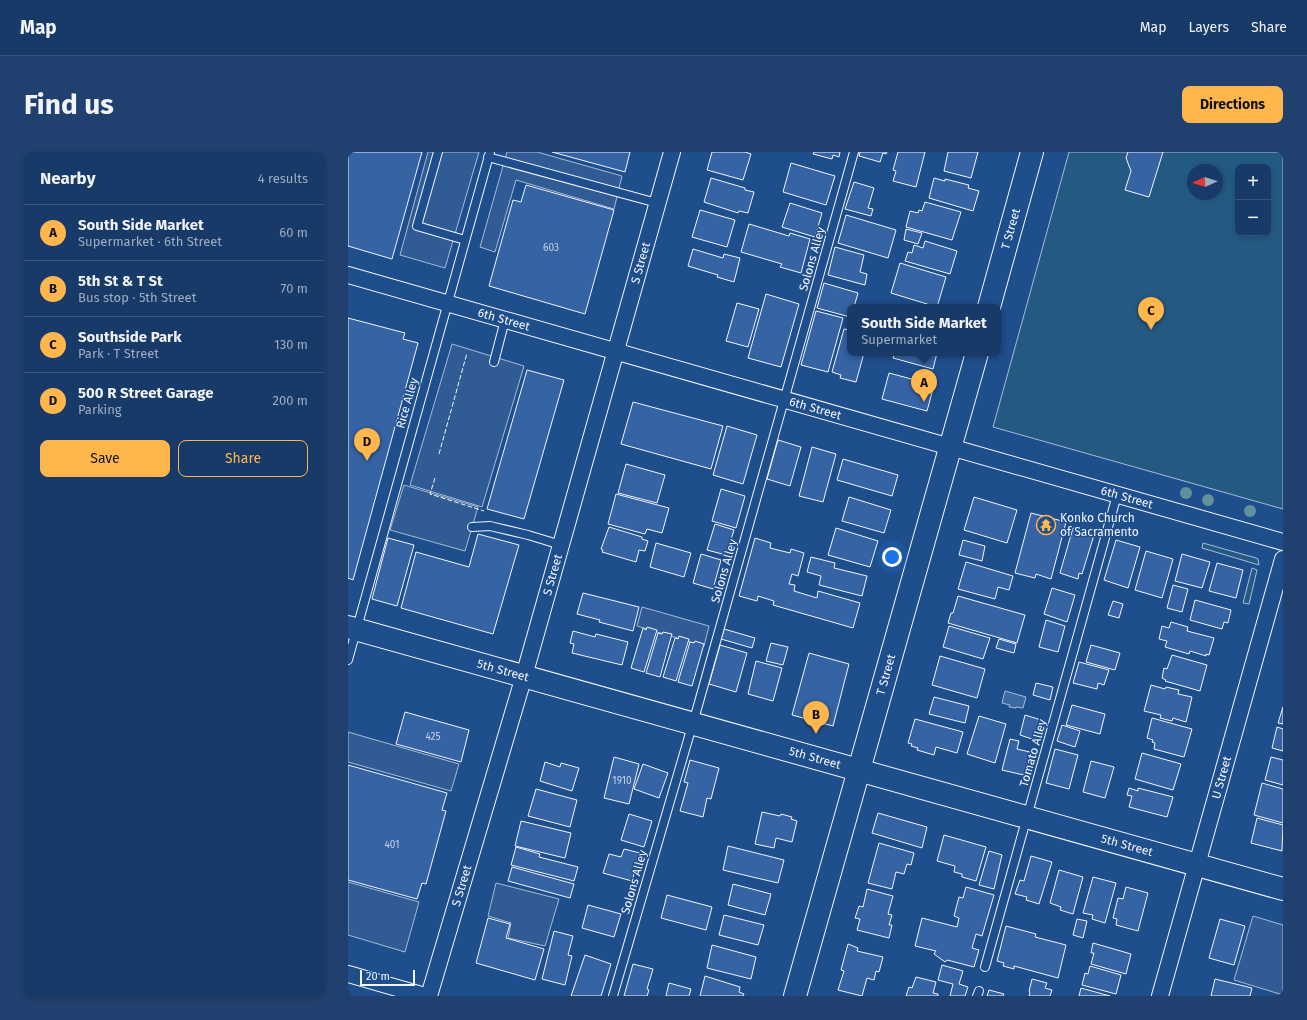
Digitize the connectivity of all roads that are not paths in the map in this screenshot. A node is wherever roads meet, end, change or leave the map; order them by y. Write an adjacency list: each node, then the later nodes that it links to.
1 (438, 152): 7 (lane)
2 (672, 152): 6 (street, S Street)
3 (854, 152): 15 (lane, Solons Alley)
4 (1032, 152): 10 (street, T Street)
5 (489, 154): 6 (lane); 7 (lane, Rice Alley)
6 (657, 203): 12 (street, S Street)
7 (465, 240): 9 (lane, Rice Alley)
8 (348, 275): 9 (street, 6th Street)
9 (447, 303): 11 (street, 6th Street); 22 (lane, Rice Alley)
10 (990, 304)
11 (505, 320): 12 (street, 6th Street); 14 (lane)
12 (616, 351): 15 (street, 6th Street); 20 (street, S Street)
13 (976, 356): 16 (street, T Street)
14 (494, 362)
15 (785, 400): 16 (street, 6th Street); 25 (lane, Solons Alley)
16 (951, 447): 17 (street, 6th Street); 26 (street, T Street)
17 (1117, 495): 19 (street, 6th Street); 27 (lane, Tomato Alley)
18 (472, 527): 20 (lane)
19 (1283, 542)
20 (561, 545): 24 (street, S Street)
21 (1283, 559): 28 (street, U Street)
22 (352, 628): 23 (lane, Rice Alley); 24 (street, 5th Street)
23 (348, 660)
24 (524, 676): 25 (street, 5th Street); 33 (street, S Street)
25 (693, 724): 26 (street, 5th Street); 34 (lane, Solons Alley)
26 (859, 770): 27 (street, 5th Street); 35 (street, T Street)
27 (1027, 817): 28 (street, 5th Street); 30 (lane, Tomato Alley)
28 (1197, 865): 29 (street, 5th Street); 36 (street, U Street)
29 (1283, 889)
30 (985, 967)
31 (348, 974): 32 (street)
32 (425, 996)
33 (428, 996)
34 (613, 996)
35 (795, 996)
36 (1160, 996)

